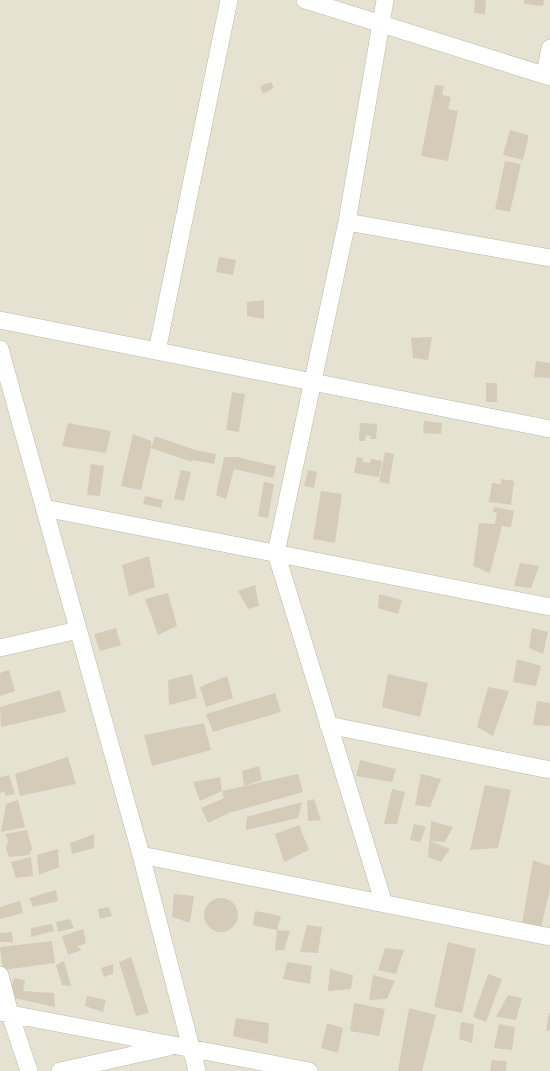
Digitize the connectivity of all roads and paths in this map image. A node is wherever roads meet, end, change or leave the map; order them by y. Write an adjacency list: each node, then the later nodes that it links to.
1 (229, 0): 11 (street)
2 (306, 0): 4 (street)
3 (385, 0): 4 (street)
4 (380, 23): 6 (street); 7 (street)
5 (550, 48): 6 (street)
6 (548, 76)
7 (347, 222): 8 (street); 12 (street)
8 (550, 258)
9 (0, 320): 11 (street)
10 (0, 350): 14 (street)
11 (157, 351): 12 (street)
12 (312, 382): 13 (street); 15 (street)
13 (550, 429)
14 (44, 508): 15 (street); 17 (street)
15 (276, 553): 16 (street); 19 (street)
16 (550, 608)
17 (78, 630): 18 (street); 21 (street)
18 (0, 648)
19 (328, 725): 20 (street); 22 (street)
20 (550, 770)
21 (141, 855): 22 (street); 26 (street)
22 (384, 904): 23 (street)
23 (550, 937)
24 (0, 975): 25 (street)
25 (5, 1013): 26 (street); 27 (street)
26 (184, 1047): 28 (street); 29 (street); 30 (street)
27 (29, 1071)
28 (60, 1071)
29 (197, 1071)
30 (310, 1071)

